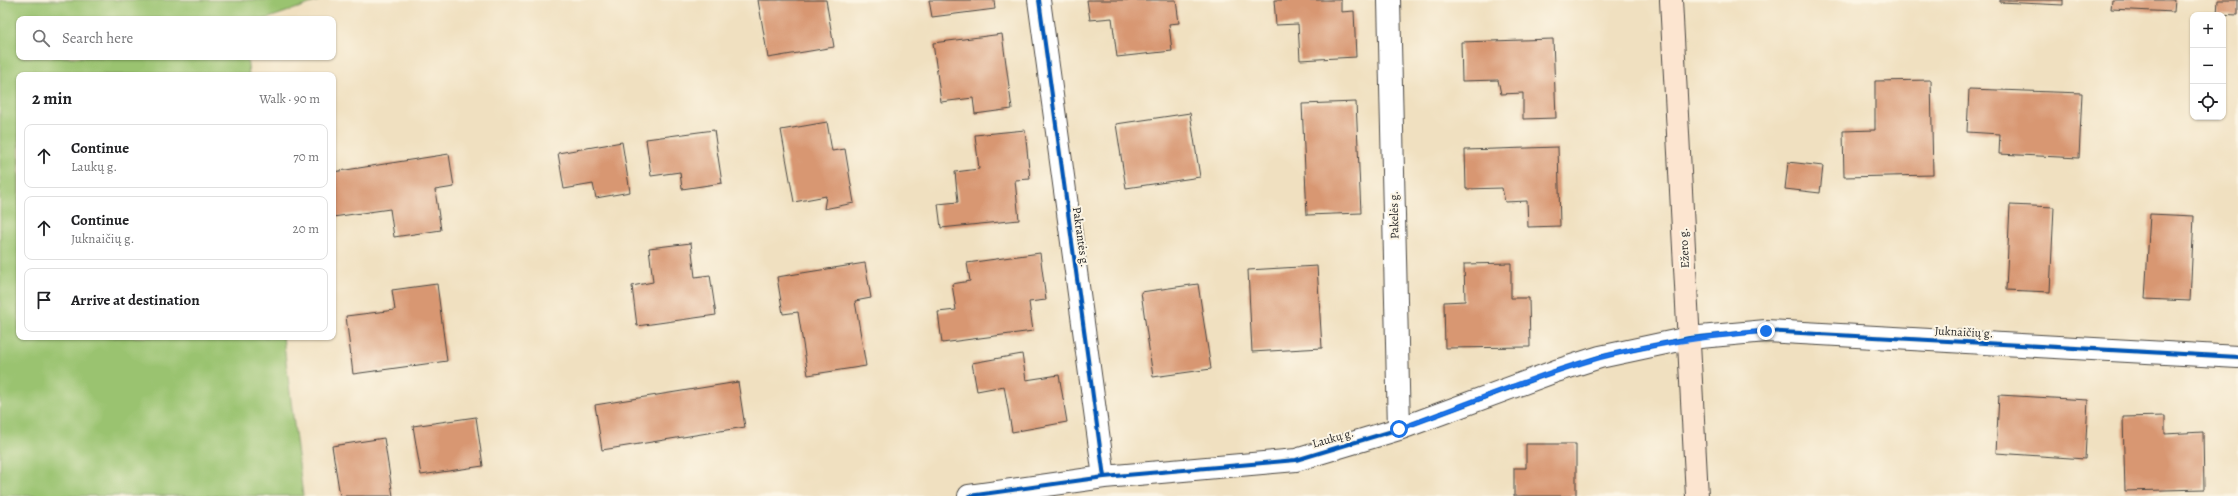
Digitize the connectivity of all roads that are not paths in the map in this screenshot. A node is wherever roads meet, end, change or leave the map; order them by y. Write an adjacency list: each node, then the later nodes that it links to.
1 (1039, 0): 7 (street, Pakrantės g.)
2 (1388, 0): 6 (street, Pakelės g.)
3 (1671, 0): 4 (main road, Ežero g.)
4 (1689, 338): 5 (street, Juknaičių g.); 6 (street, Laukų g.); 10 (main road, Ežero g.)
5 (2238, 357)
6 (1399, 429): 7 (street, Laukų g.)
7 (1104, 477): 8 (street, Laukų g.)
8 (1035, 491): 9 (street, Laukų g.)
9 (969, 496)
10 (1697, 496)

